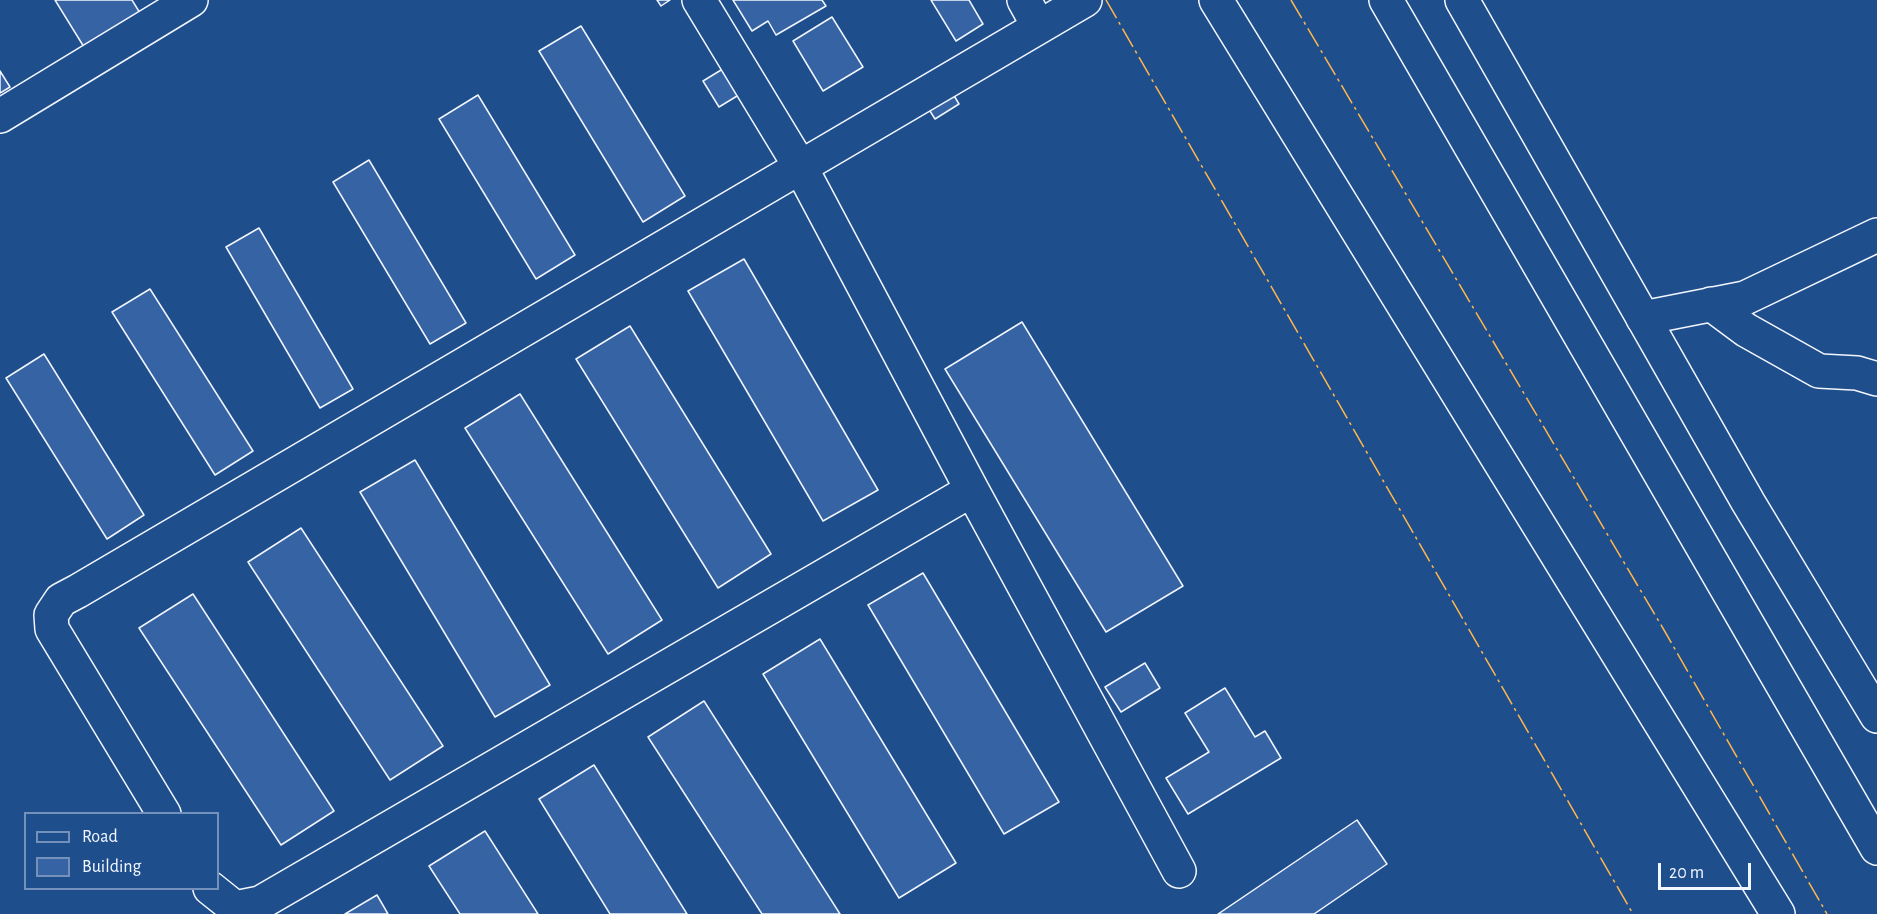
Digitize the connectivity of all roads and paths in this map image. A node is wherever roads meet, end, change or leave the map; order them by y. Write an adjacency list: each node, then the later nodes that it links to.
1 (191, 0): 8 (main road)
2 (699, 0): 9 (main road)
3 (1085, 0): 7 (main road)
4 (1216, 0): 20 (main road)
5 (1386, 0): 17 (main road)
6 (1462, 0): 12 (main road)
7 (1032, 14): 9 (main road)
8 (0, 116)
9 (801, 168): 14 (main road); 16 (main road)
10 (1877, 235): 11 (main road)
11 (1711, 304): 12 (main road); 13 (main road)
12 (1643, 318): 15 (main road)
13 (1877, 379)
14 (972, 490): 18 (main road); 19 (main road)
15 (1877, 716)
16 (163, 812)
17 (1877, 848)
18 (1179, 871)
19 (212, 890)
20 (1778, 914)

